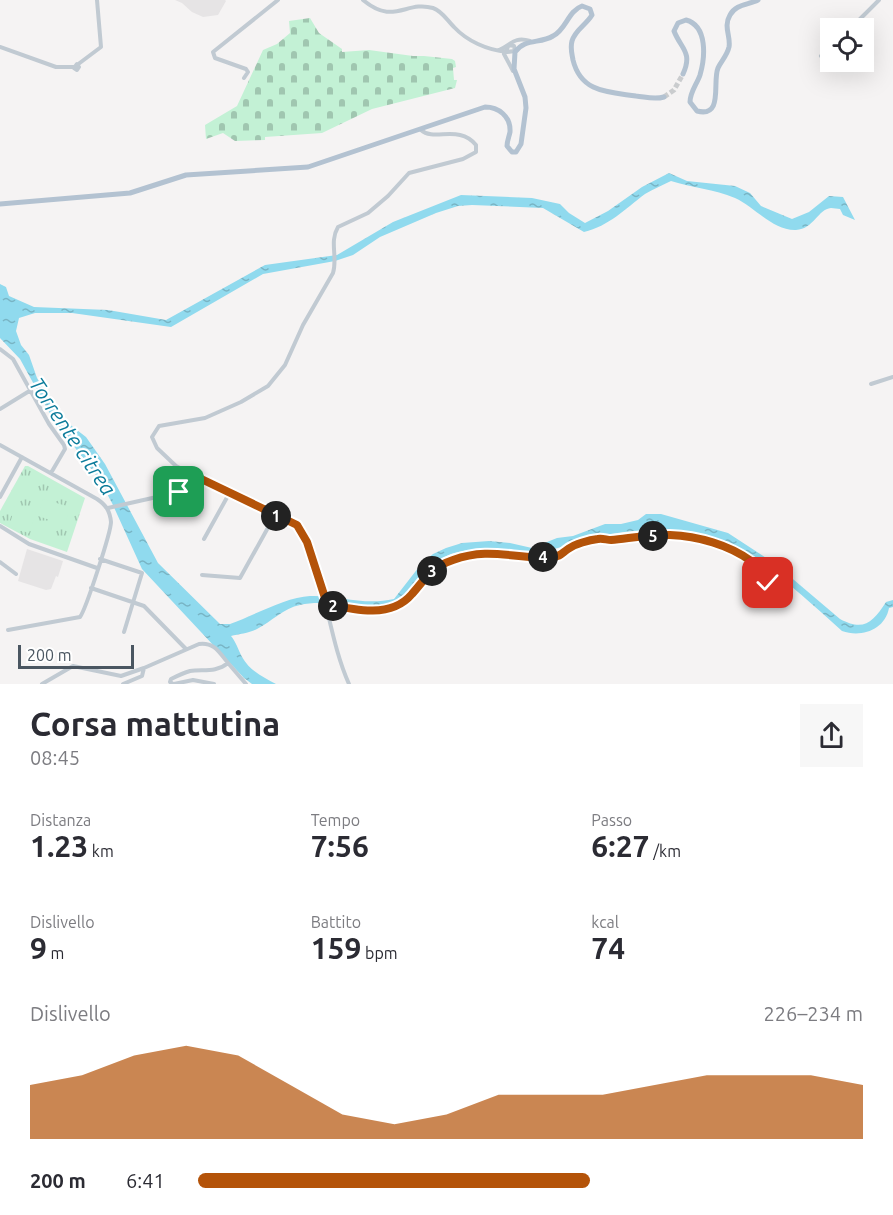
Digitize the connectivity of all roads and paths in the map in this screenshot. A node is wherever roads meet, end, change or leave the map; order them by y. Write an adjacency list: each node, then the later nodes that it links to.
1 (97, 0): 8 (street)
2 (278, 0): 13 (street)
3 (363, 0): 9 (street)
4 (758, 0): 12 (main road)
5 (879, 0): 6 (street)
6 (861, 18)
7 (531, 42): 9 (street); 10 (main road); 14 (main road)
8 (0, 46)
9 (507, 49): 10 (street); 11 (street)
10 (515, 51): 11 (main road)
11 (515, 74): 17 (main road)
12 (683, 75)
13 (244, 78)
14 (664, 97)
15 (421, 130): 27 (street)
16 (0, 199): 17 (main road)
17 (12, 202): 18 (main road)
18 (0, 204)
19 (0, 349): 22 (street)
20 (893, 377): 21 (street)
21 (871, 384)
22 (31, 390): 23 (street); 26 (street)
23 (0, 409)
24 (0, 445): 25 (street)
25 (22, 457): 26 (street); 29 (street)
26 (51, 473): 30 (street)
27 (193, 475): 28 (street); 30 (street)
28 (230, 492): 31 (street); 33 (street)
29 (0, 497)
30 (108, 508): 34 (street)
31 (275, 515): 38 (street); 42 (street)
32 (0, 526): 36 (street)
33 (204, 539)
34 (100, 559): 36 (street); 41 (street)
35 (0, 562): 37 (street)
36 (98, 568): 40 (street)
37 (16, 574)
38 (202, 575)
39 (783, 582): 42 (street)
40 (91, 588): 41 (street); 43 (street)
41 (134, 602): 44 (street); 45 (street)
42 (327, 604): 53 (street)
43 (8, 630)
44 (124, 632)
45 (186, 649): 46 (street); 47 (street)
46 (228, 663): 50 (street); 52 (street)
47 (144, 668): 48 (street); 49 (street)
48 (42, 684)
49 (123, 684)
50 (174, 684): 51 (street)
51 (214, 684)
52 (246, 684)
53 (349, 684)

